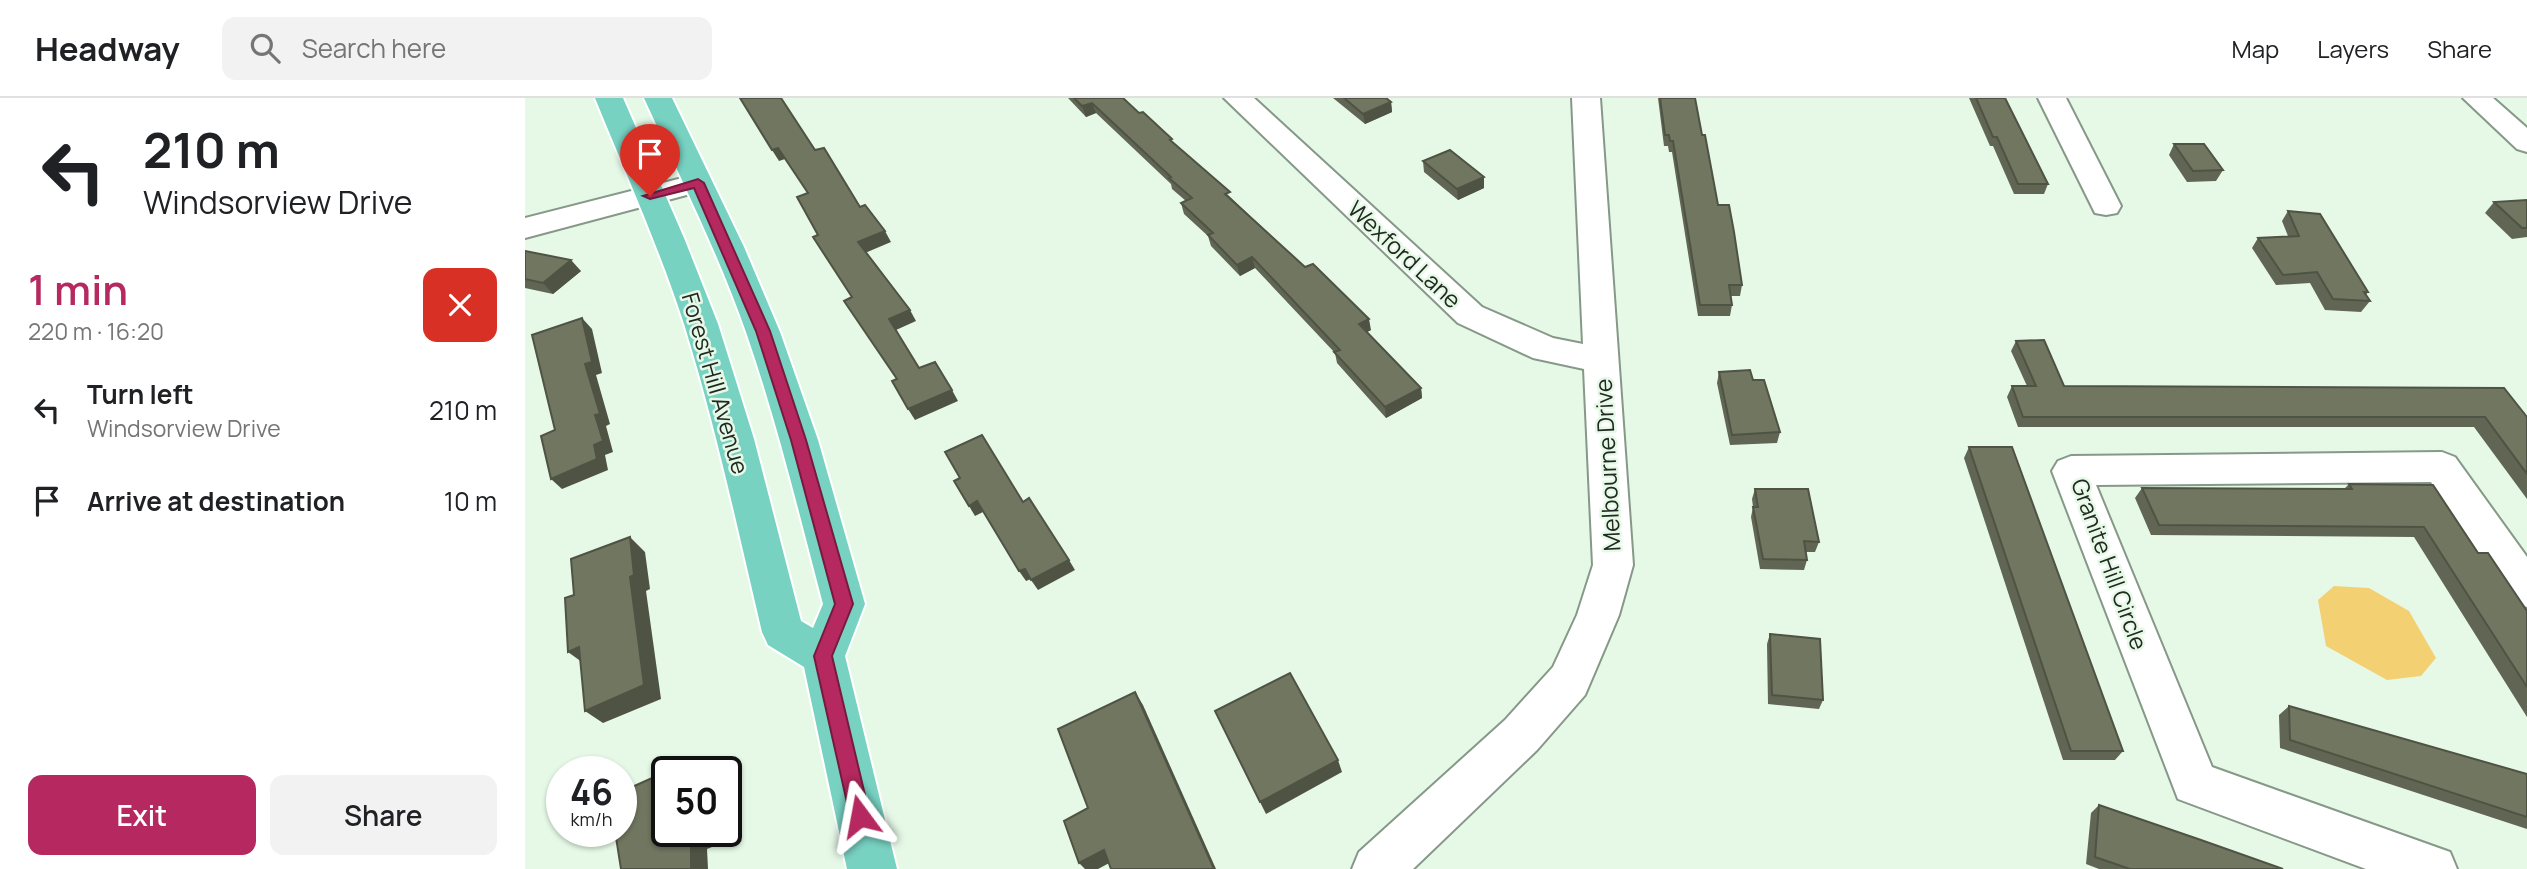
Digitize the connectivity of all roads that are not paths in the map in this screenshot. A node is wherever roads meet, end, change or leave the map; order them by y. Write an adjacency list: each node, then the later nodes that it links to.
1 (609, 98): 9 (main road, Forest Hill Avenue)
2 (658, 98): 8 (main road)
3 (1238, 98): 12 (street, Wexford Lane)
4 (1586, 98): 12 (street, Melbourne Drive)
5 (2052, 98): 10 (street)
6 (2477, 98): 7 (street)
7 (2527, 143)
8 (698, 183): 9 (street); 14 (main road)
9 (650, 196): 11 (street); 14 (main road, Forest Hill Avenue)
10 (2106, 206)
11 (525, 228)
12 (1601, 360): 16 (street, Melbourne Drive)
13 (2527, 590): 17 (street, Granite Hill Circle)
14 (823, 656): 15 (main road)
15 (872, 869)
16 (1377, 869)
17 (2433, 869)

